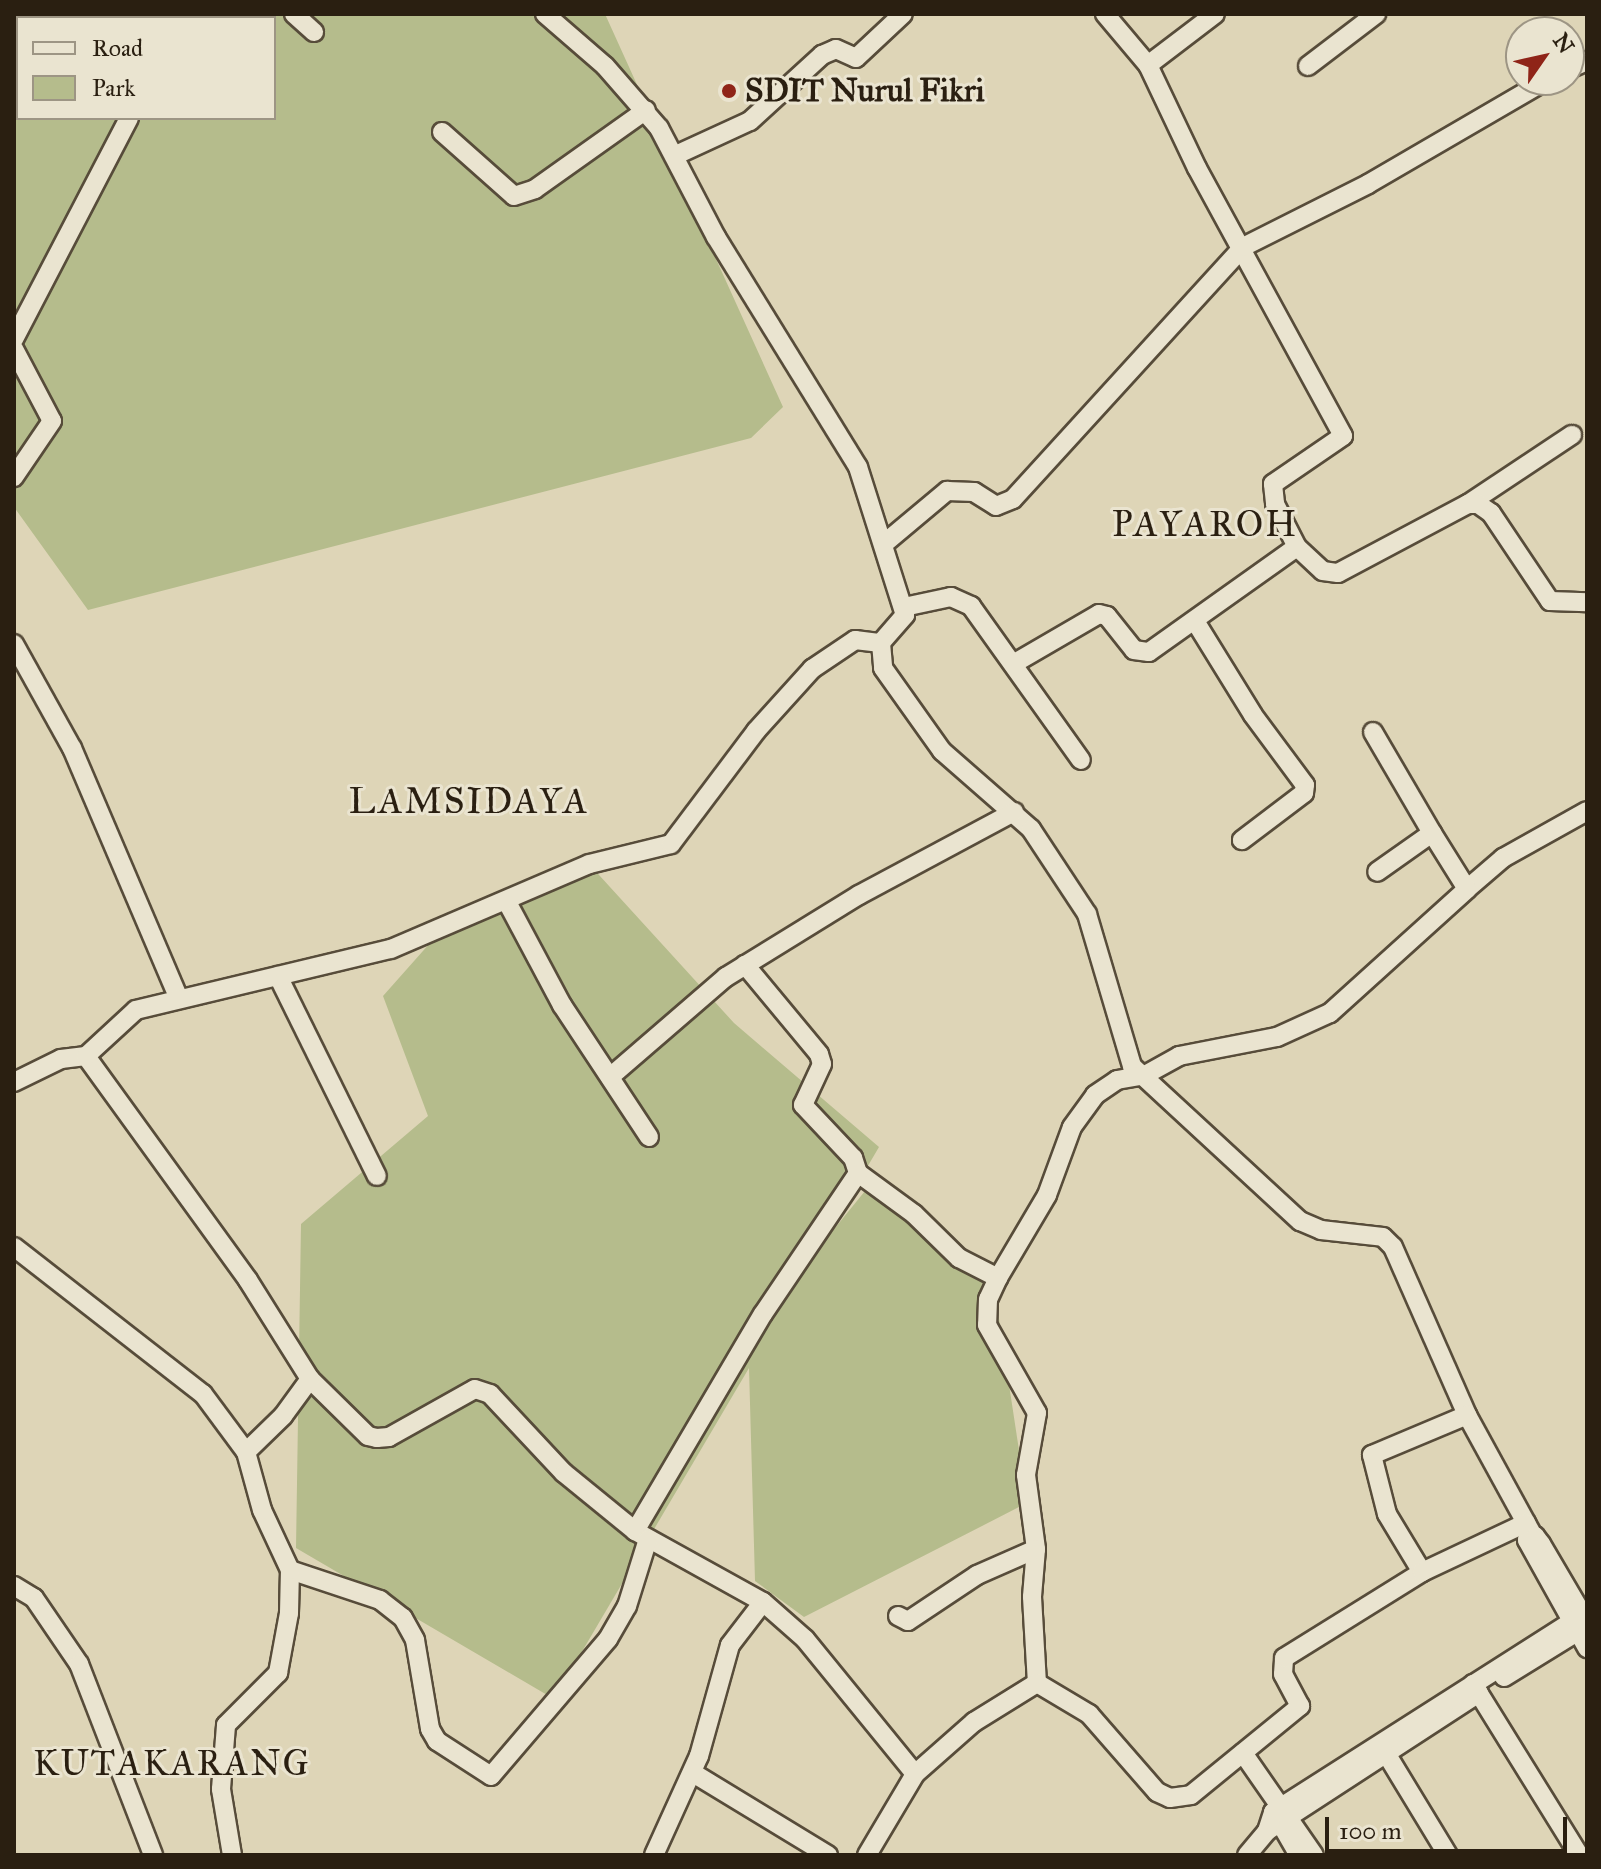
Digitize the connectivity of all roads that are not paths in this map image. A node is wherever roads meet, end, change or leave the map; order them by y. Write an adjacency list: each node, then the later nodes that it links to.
1 (294, 14): 7 (street)
2 (545, 14): 11 (street)
3 (903, 14): 14 (street)
4 (1105, 14): 8 (street)
5 (1215, 14): 8 (street)
6 (1376, 14): 9 (street)
7 (314, 32)
8 (1148, 65): 15 (street)
9 (1308, 66)
10 (1519, 96): 15 (street)
11 (646, 110): 13 (street); 14 (street)
12 (128, 120): 16 (street)
13 (442, 132)
14 (676, 155): 21 (street)
15 (1243, 247): 21 (street); 22 (street)
16 (14, 339)
17 (14, 349): 19 (street)
18 (1572, 435): 20 (street)
19 (14, 477)
20 (1468, 504): 22 (street); 23 (street)
21 (886, 542): 24 (street)
22 (1297, 547): 25 (street)
23 (1587, 602)
24 (905, 615): 26 (street); 28 (street)
25 (1195, 621): 28 (street); 34 (street)
26 (881, 643): 32 (street); 37 (street)
27 (14, 644): 40 (street)
28 (1013, 664): 30 (street)
29 (1373, 732): 33 (street)
30 (1081, 760)
31 (1587, 811): 36 (street)
32 (1014, 812): 38 (street); 42 (street)
33 (1432, 833): 35 (street); 36 (street)
34 (1242, 840)
35 (1377, 872)
36 (1467, 889): 42 (street)
37 (507, 902): 39 (street); 43 (street)
38 (745, 965): 43 (street); 46 (street)
39 (278, 976): 40 (street); 47 (street)
40 (178, 996): 41 (street)
41 (86, 1056): 44 (street); 50 (street)
42 (1145, 1075): 49 (street); 51 (street)
43 (610, 1077): 45 (street)
44 (14, 1082)
45 (649, 1137)
46 (858, 1173): 49 (street); 54 (street)
47 (377, 1176)
48 (14, 1247): 52 (street)
49 (998, 1278): 55 (street)
50 (310, 1379): 52 (street); 54 (street)
51 (1467, 1415): 53 (street); 57 (street)
52 (246, 1452): 56 (street)
53 (1526, 1523): 57 (street); 61 (street)
54 (641, 1535): 56 (street); 59 (street)
55 (1036, 1549): 60 (street); 62 (street)
56 (290, 1570): 70 (street)
57 (1422, 1572): 65 (street)
58 (14, 1586): 69 (street)
59 (763, 1602): 66 (street); 67 (street)
60 (898, 1616)
61 (1583, 1625): 63 (street)
62 (1037, 1683): 65 (street); 67 (street)
63 (1476, 1687): 64 (street); 78 (street)
64 (1383, 1748): 68 (street); 77 (street)
65 (1243, 1753): 68 (street)
66 (693, 1773): 71 (street); 72 (street)
67 (915, 1774): 73 (street)
68 (1279, 1819): 74 (street); 75 (street); 76 (street)
69 (153, 1855)
70 (232, 1855)
71 (654, 1855)
72 (828, 1855)
73 (867, 1855)
74 (1247, 1855)
75 (1299, 1855)
76 (1314, 1855)
77 (1448, 1855)
78 (1579, 1855)

